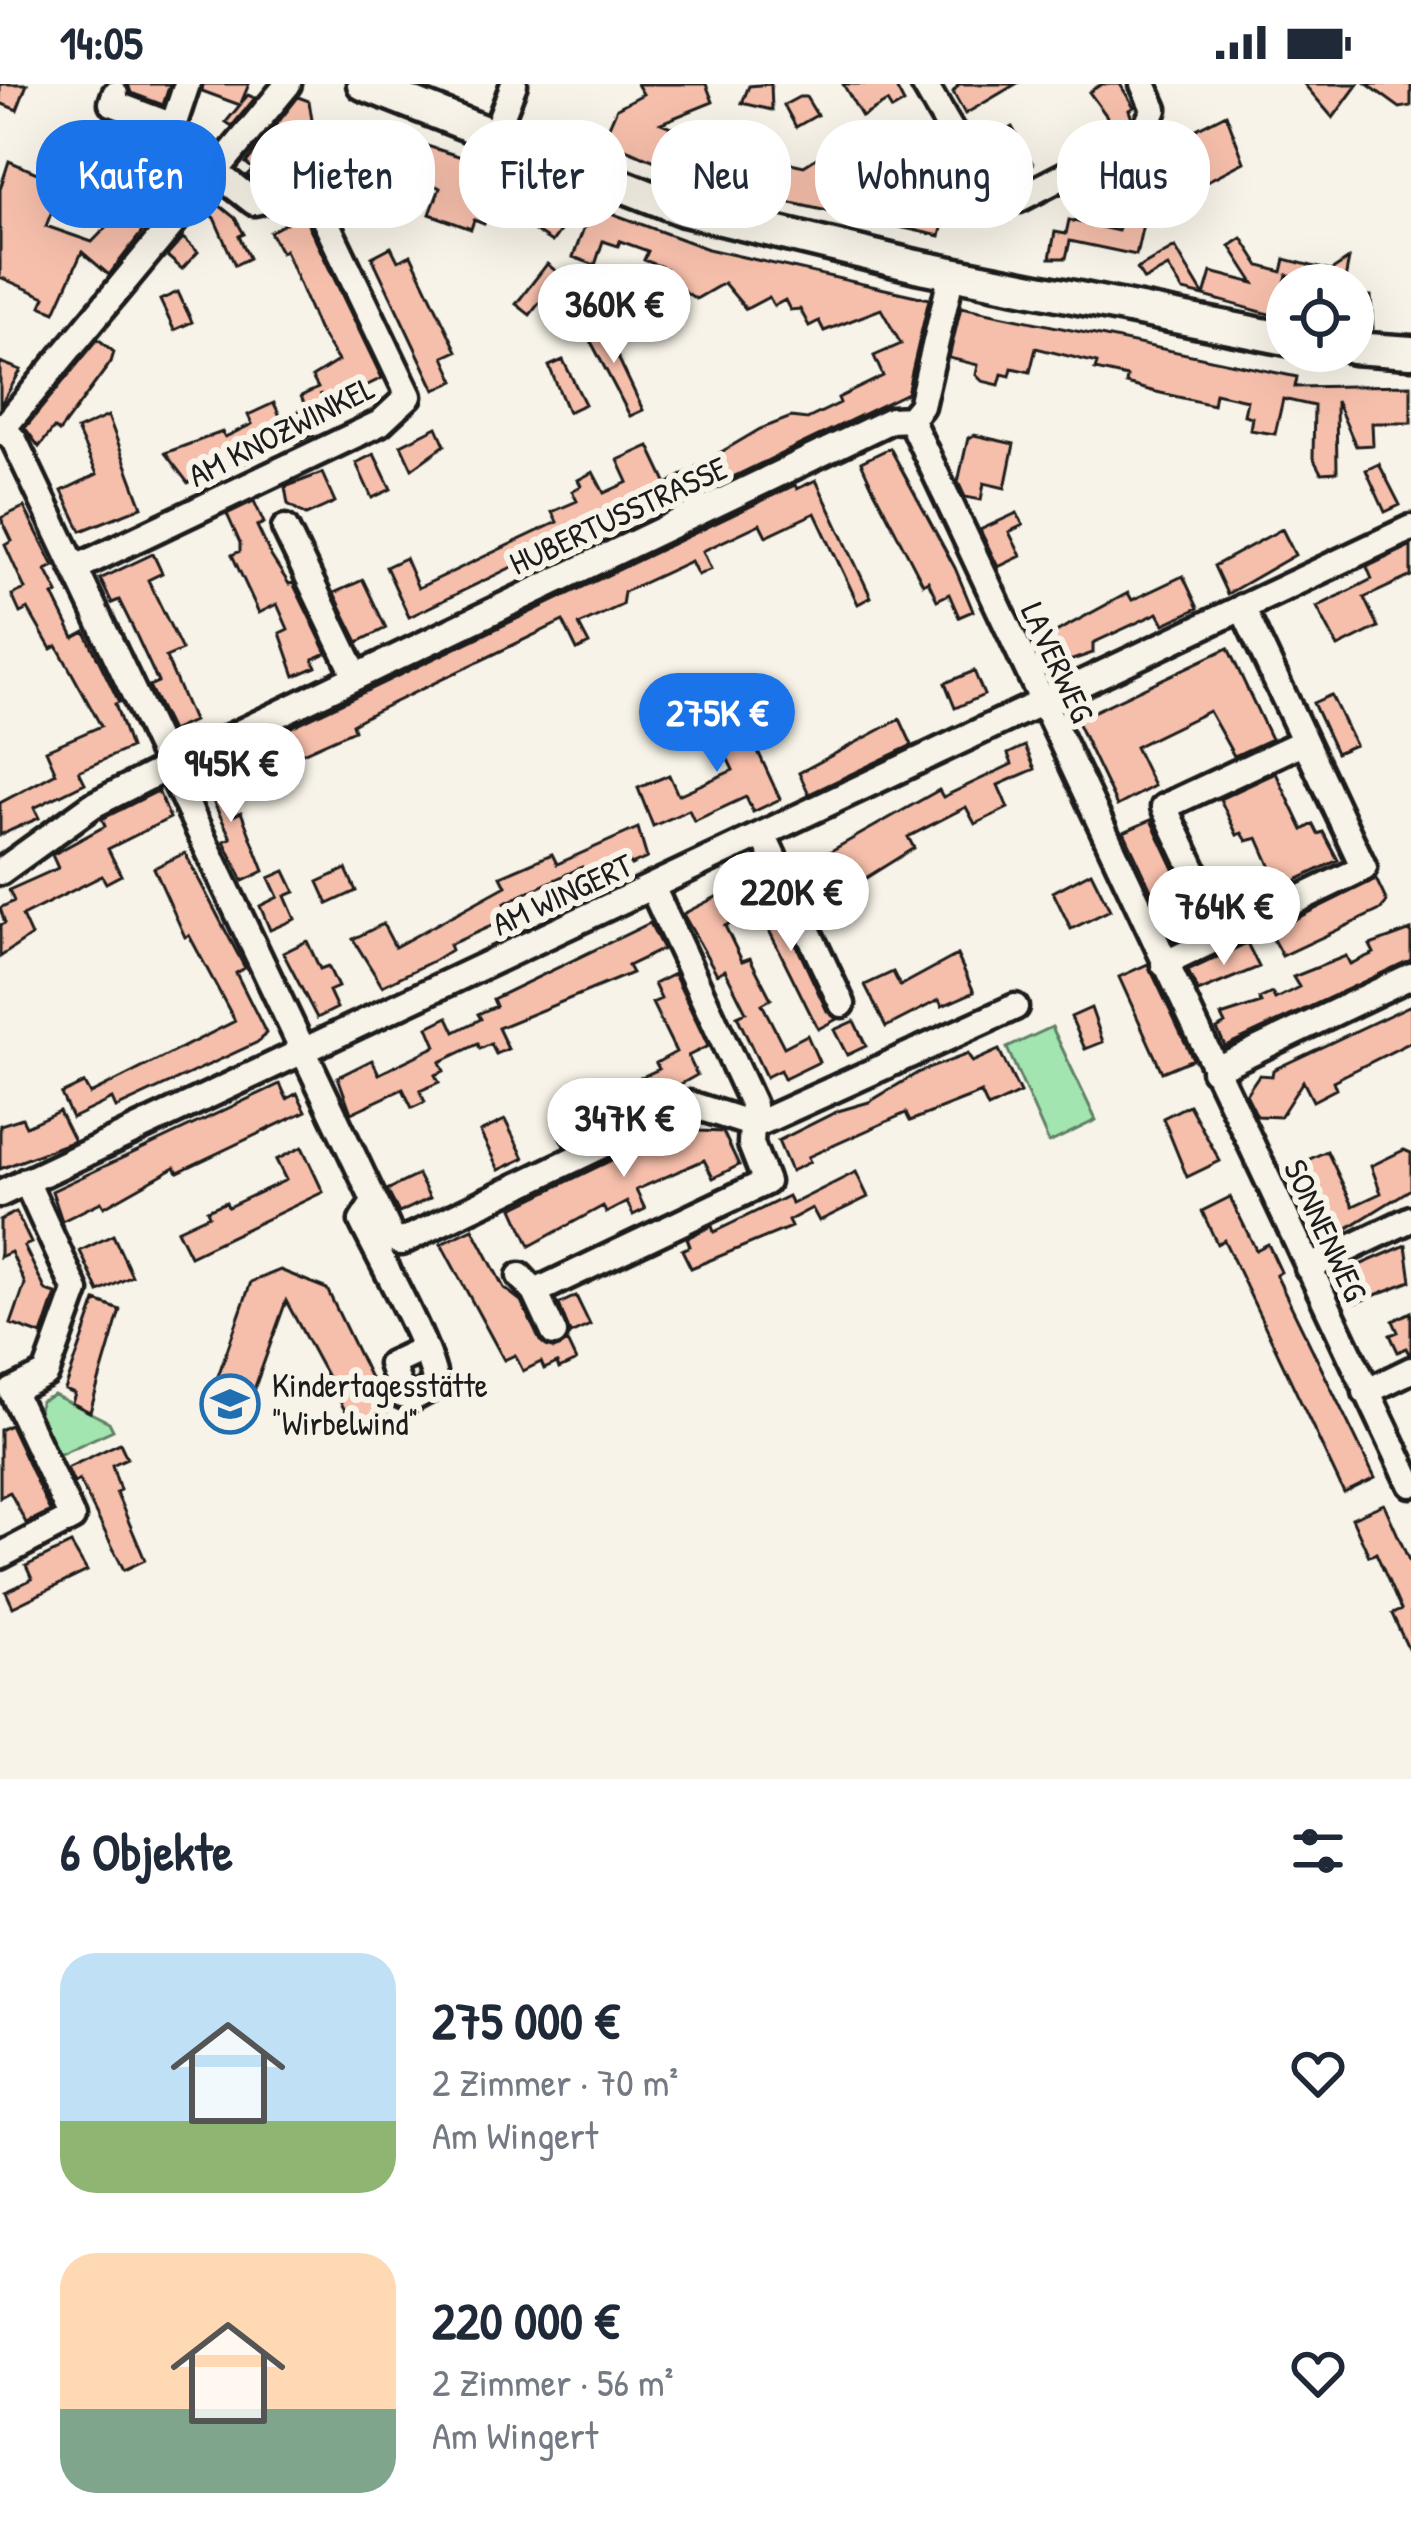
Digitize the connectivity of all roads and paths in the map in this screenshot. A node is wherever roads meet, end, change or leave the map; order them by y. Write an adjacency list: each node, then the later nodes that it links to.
1 (288, 84): 10 (street)
2 (363, 84): 9 (main road)
3 (1143, 84): 5 (street)
4 (508, 86): 8 (street)
5 (930, 86)
6 (185, 90): 7 (street)
7 (116, 94)
8 (498, 120)
9 (459, 122)
10 (226, 163)
11 (226, 179): 22 (street, AM KNOZWINKEL)
12 (627, 188): 14 (main road)
13 (171, 228): 19 (street)
14 (952, 273): 15 (main road); 18 (street)
15 (1266, 335)
16 (1374, 349): 17 (main road)
17 (1411, 352)
18 (910, 419): 24 (street, HUBERTUSSTRASSE); 25 (street, LAVERWEG)
19 (1, 428): 22 (street)
20 (285, 528): 24 (street)
21 (1411, 528): 23 (street, AM WINGERT)
22 (76, 568): 27 (street)
23 (1241, 607): 25 (street, AM WINGERT); 26 (street)
24 (356, 676): 27 (street, HUBERTUSSTRASSE)
25 (1040, 701): 28 (street, AM WINGERT); 32 (street, LAVERWEG)
26 (1303, 742): 31 (street); 31 (street)
27 (169, 766): 29 (street, HUBERTUSSTRASSE); 36 (street)
28 (763, 835): 30 (street, AM WINGERT); 34 (street)
29 (0, 872)
30 (652, 889): 36 (street, AM WINGERT); 38 (street)
31 (1225, 936): 32 (street)
32 (1164, 964): 37 (street, LAVERWEG)
33 (1411, 976): 37 (street)
34 (842, 1004)
35 (1016, 1007): 38 (street)
36 (302, 1051): 39 (street, AM WINGERT); 41 (street)
37 (1214, 1070): 43 (street, SONNENWEG)
38 (755, 1125): 41 (street); 44 (street)
39 (26, 1181): 40 (street, AM WINGERT); 48 (street)
40 (0, 1194)
41 (374, 1204): 45 (street)
42 (1411, 1219): 43 (street)
43 (1308, 1268): 47 (street, SONNENWEG)
44 (554, 1333)
45 (423, 1349)
46 (1411, 1370): 47 (street)
47 (1366, 1392): 49 (street, SONNENWEG)
48 (8, 1402): 50 (street)
49 (1411, 1484)
50 (0, 1556)

